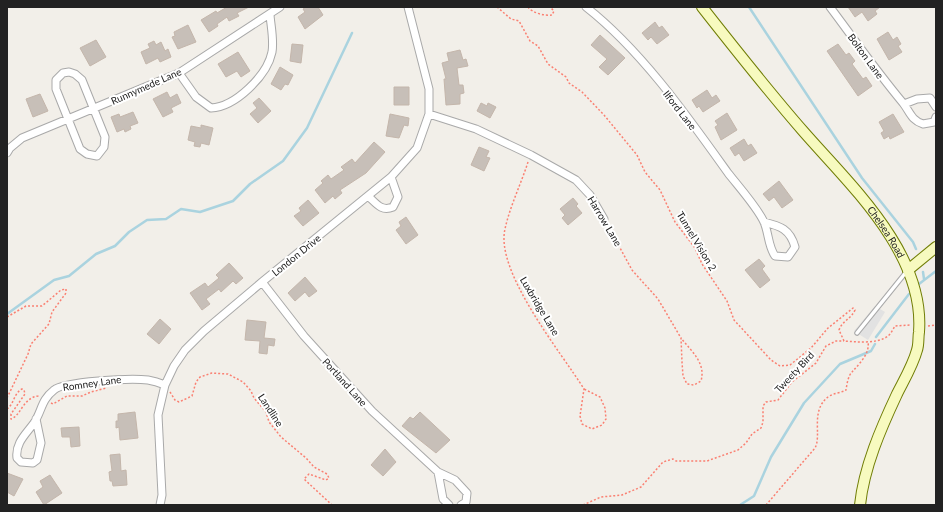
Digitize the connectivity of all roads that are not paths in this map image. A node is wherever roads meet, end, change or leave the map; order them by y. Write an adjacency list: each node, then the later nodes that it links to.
1 (280, 7): 6 (street, Runnymede Lane)
2 (408, 7): 11 (street, London Drive)
3 (586, 7): 18 (street, Ilford Lane)
4 (702, 7): 20 (street, Chelsea Road)
5 (832, 8): 8 (street, Bolton Lane)
6 (270, 15): 7 (street, Runnymede Lane); 7 (street)
7 (179, 72): 10 (street, Runnymede Lane)
8 (904, 104): 9 (street); 12 (street, Bolton Lane)
9 (936, 107)
10 (94, 108): 13 (street, Runnymede Lane); 13 (street); 13 (street)
11 (429, 114): 15 (street, London Drive); 17 (street, Harrow Lane)
12 (936, 117)
13 (68, 119): 14 (street, Runnymede Lane)
14 (7, 153)
15 (392, 177): 16 (street, London Drive); 16 (street)
16 (368, 196): 21 (street, London Drive)
17 (604, 219)
18 (764, 222): 18 (street, Ilford Lane)
19 (936, 247): 20 (street)
20 (908, 270): 22 (lane); 29 (street, Chelsea Road)
21 (262, 282): 23 (street, London Drive); 25 (street, Portland Lane)
22 (857, 333)
23 (167, 388): 24 (street, Romney Lane); 26 (street, London Drive)
24 (36, 419): 24 (street, Romney Lane)
25 (438, 472): 27 (street); 28 (street, Portland Lane)
26 (160, 505)
27 (450, 505)
28 (461, 505)
29 (860, 505)

